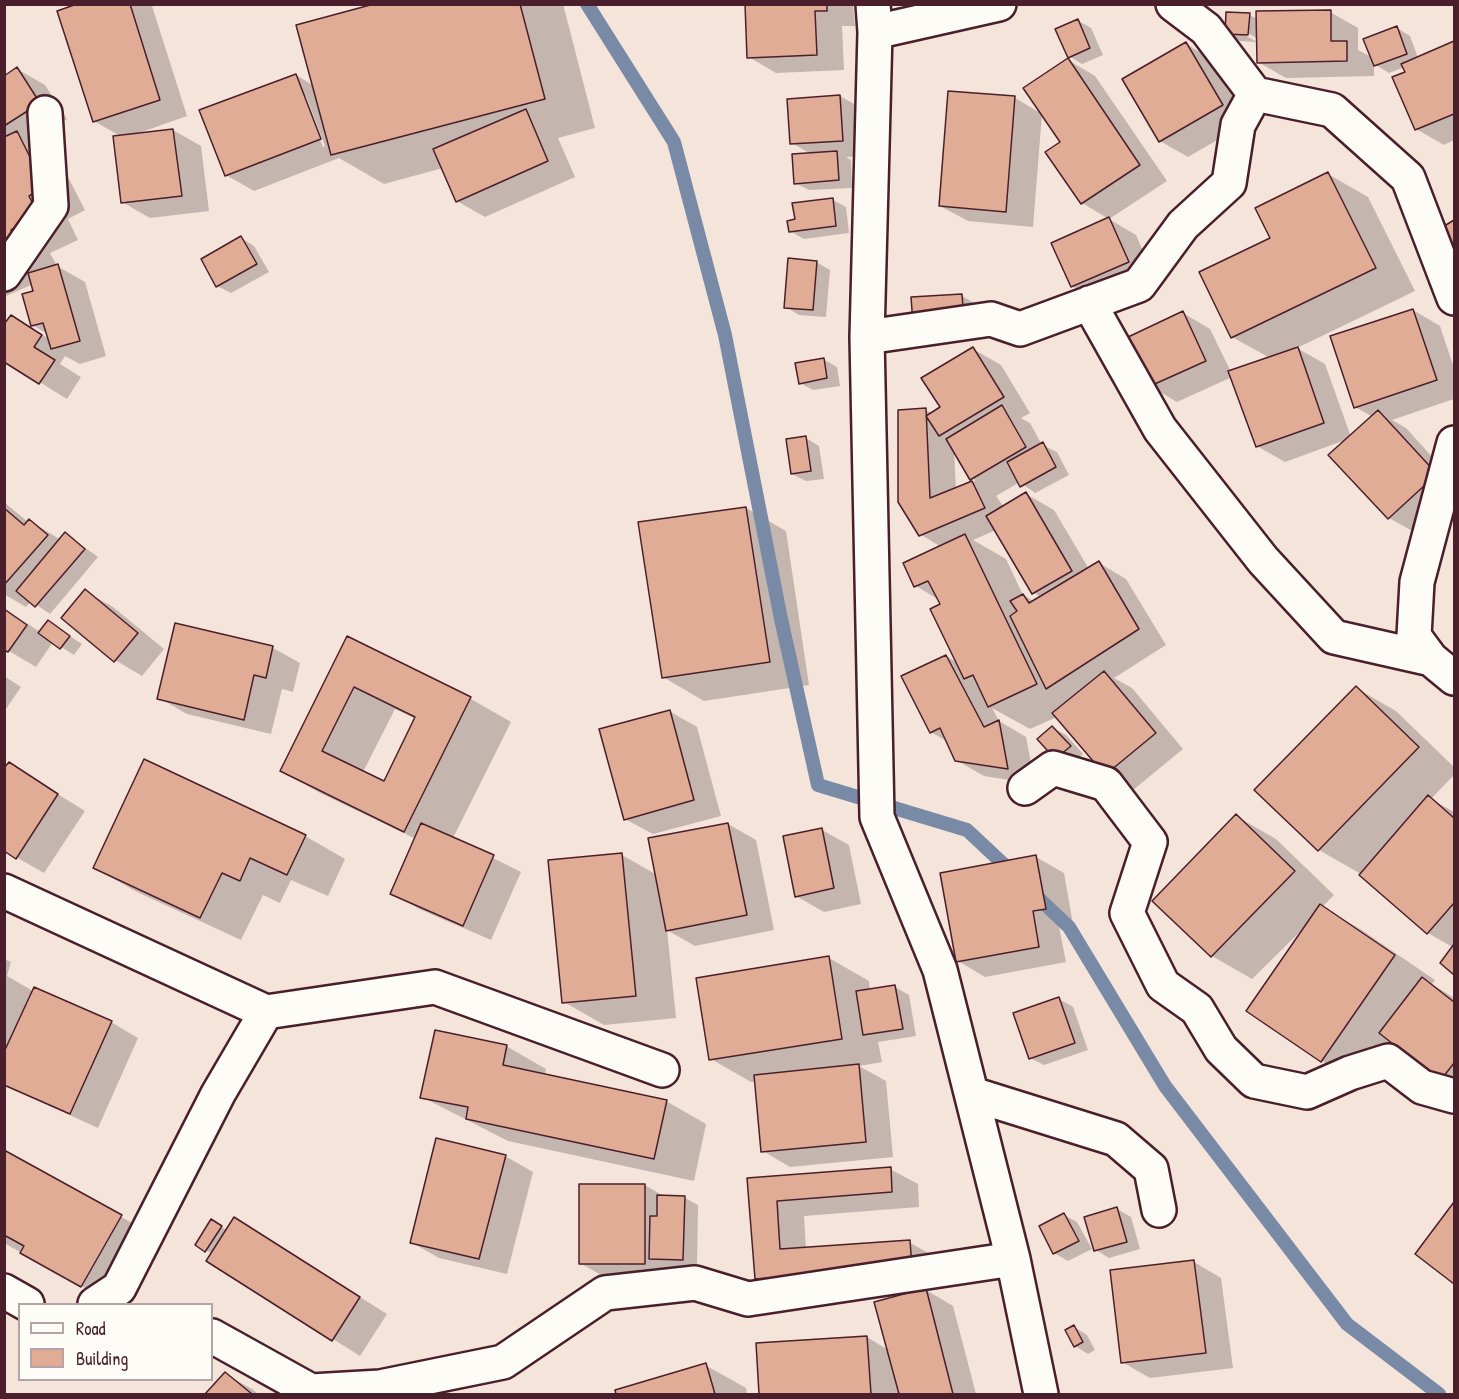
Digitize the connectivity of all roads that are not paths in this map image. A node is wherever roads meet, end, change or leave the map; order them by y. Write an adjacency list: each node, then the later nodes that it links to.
1 (999, 4): 3 (street)
2 (1173, 4): 4 (street)
3 (874, 18): 9 (street)
4 (1255, 94): 7 (street); 8 (street)
5 (45, 113): 6 (street)
6 (4, 274)
7 (1455, 298)
8 (1089, 303): 9 (street); 11 (street)
9 (867, 337): 16 (street)
10 (1455, 443): 11 (street)
11 (1443, 668)
12 (1025, 788): 17 (street)
13 (4, 891): 14 (street)
14 (266, 1012): 15 (street); 22 (street)
15 (662, 1070)
16 (972, 1094): 18 (street); 19 (street)
17 (1455, 1096)
18 (1159, 1210)
19 (1014, 1259): 23 (street); 24 (street)
20 (4, 1291): 21 (street)
21 (24, 1303)
22 (98, 1303)
23 (213, 1337)
24 (1041, 1395)

